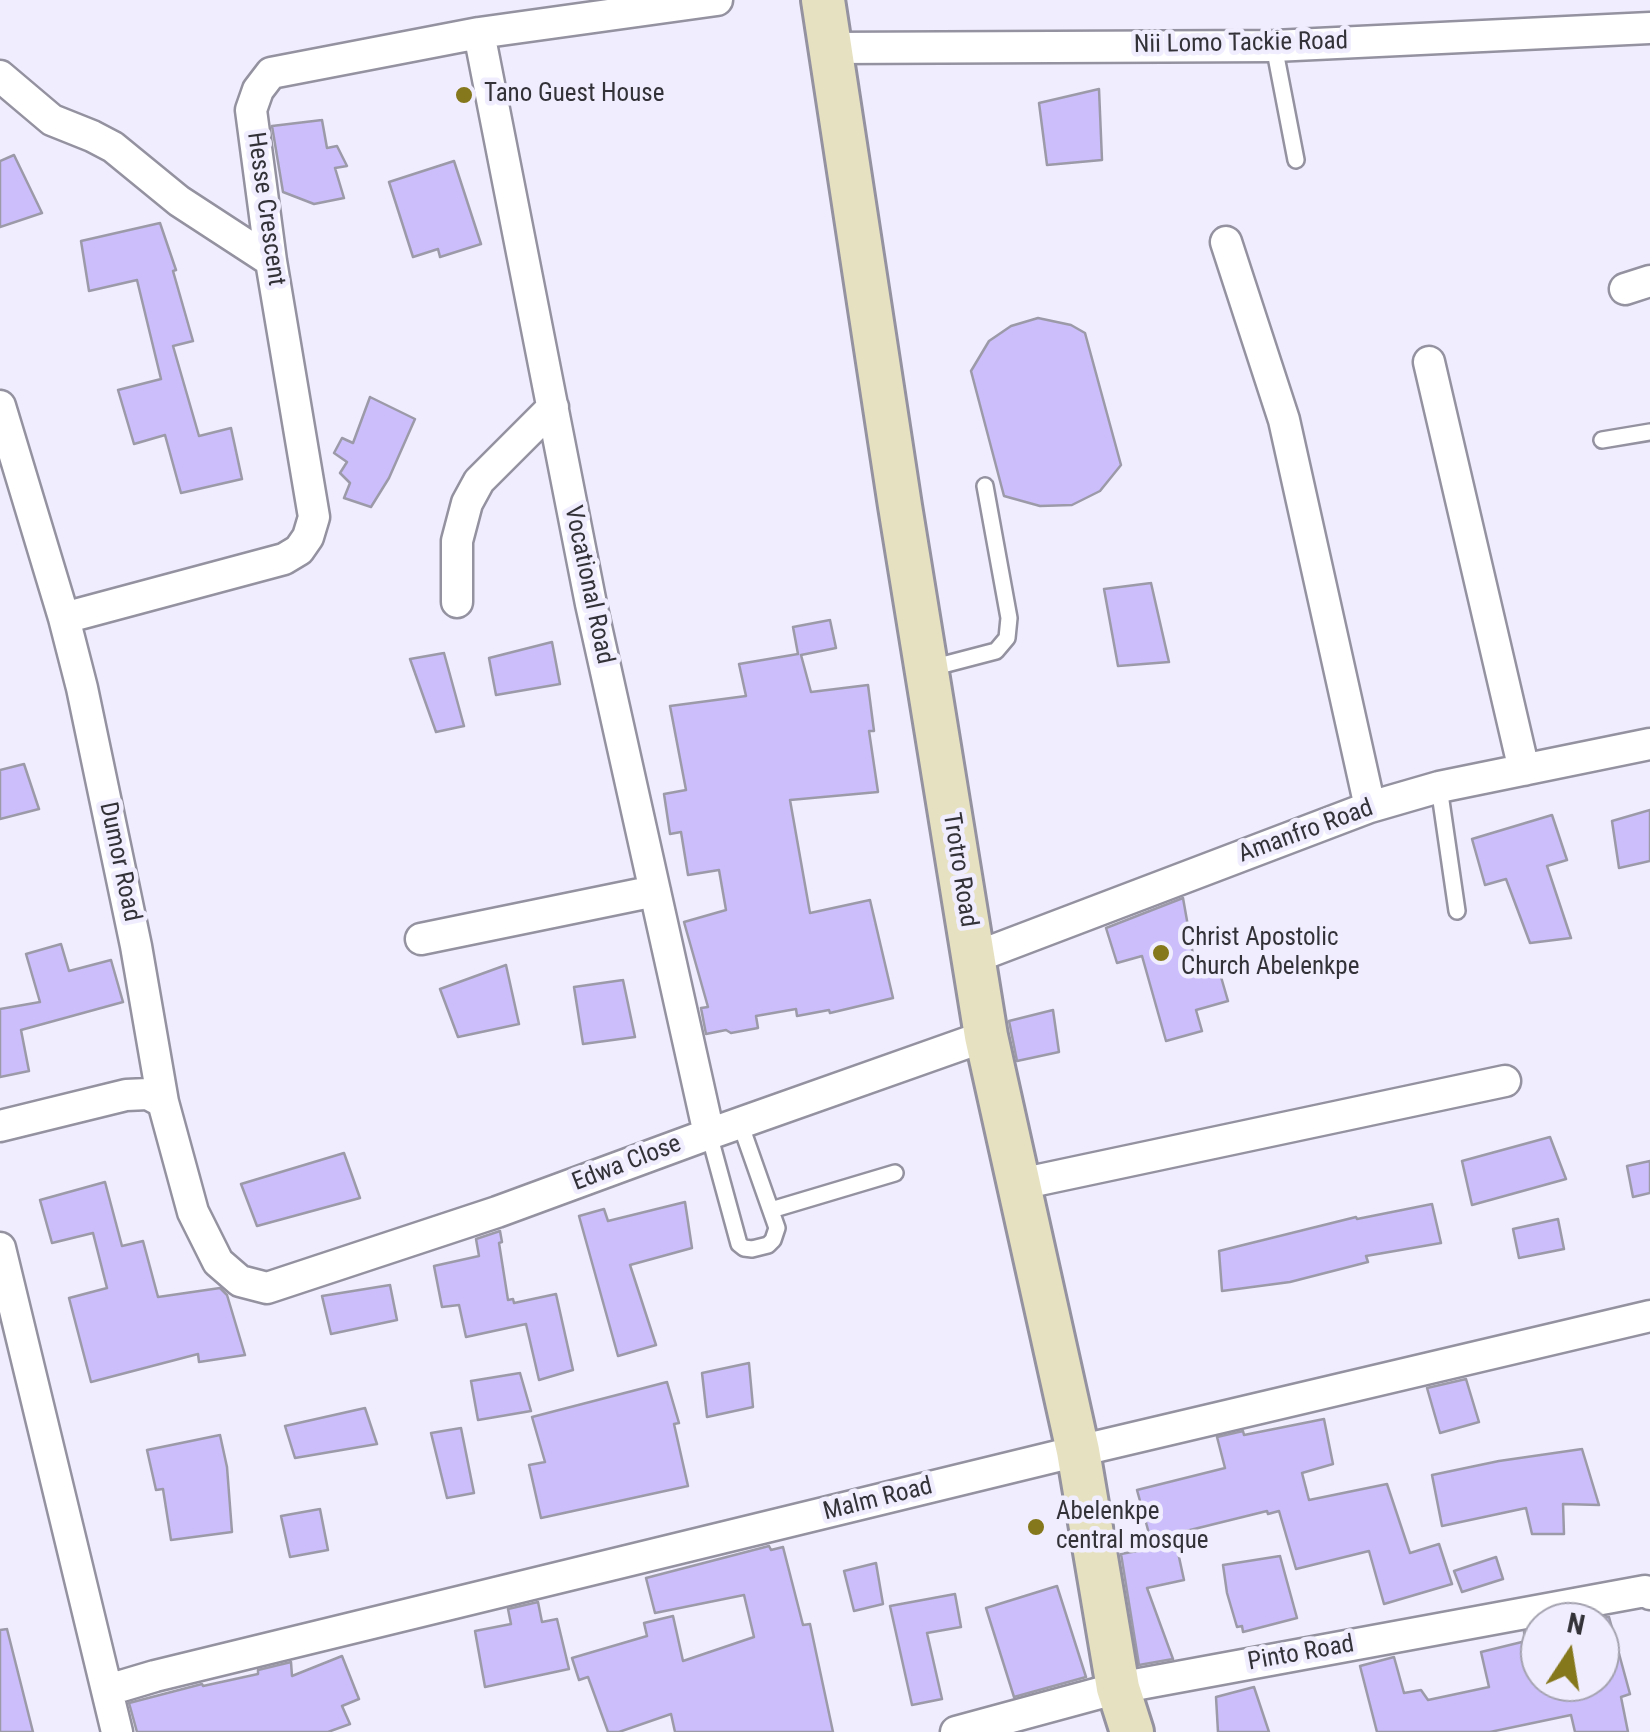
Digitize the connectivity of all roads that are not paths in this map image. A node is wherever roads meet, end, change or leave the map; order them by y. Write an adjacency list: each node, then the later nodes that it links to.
1 (717, 0): 4 (street, Hesse Crescent)
2 (823, 0): 6 (street, Trotro Road)
3 (1650, 28): 5 (street, Nii Lomo Tackie Road)
4 (478, 33): 10 (street, Hesse Crescent); 13 (street, Vocational Road)
5 (1274, 46): 6 (street, Nii Lomo Tackie Road); 8 (lane)
6 (831, 48): 19 (street, Trotro Road)
7 (0, 76): 10 (street)
8 (1296, 160)
9 (1226, 242): 23 (street)
10 (271, 261): 18 (street, Hesse Crescent)
11 (1430, 362): 21 (street)
12 (0, 406): 18 (street, Dumor Road)
13 (553, 407): 17 (street); 24 (street, Vocational Road)
14 (1650, 432): 15 (lane)
15 (1602, 440)
16 (985, 486): 19 (lane)
17 (457, 602)
18 (64, 618): 30 (street, Dumor Road)
19 (927, 669): 27 (street, Trotro Road)
20 (1650, 744): 21 (street, Amanfro Road)
21 (1524, 770): 22 (street, Amanfro Road)
22 (1439, 787): 23 (street, Amanfro Road); 25 (lane)
23 (1370, 807): 27 (street, Amanfro Road)
24 (655, 892): 26 (street); 33 (street, Vocational Road)
25 (1456, 911)
26 (421, 939)
27 (973, 958): 28 (street, Trotro Road)
28 (986, 1036): 31 (street, Edwa Close); 35 (street, Trotro Road)
29 (1505, 1082): 35 (street)
30 (163, 1102): 32 (street); 38 (street, Dumor Road)
31 (740, 1122): 33 (street, Edwa Close); 36 (lane)
32 (0, 1126)
33 (709, 1134): 36 (lane); 38 (street, Edwa Close)
34 (895, 1173): 36 (lane)
35 (1020, 1184): 40 (street, Trotro Road)
36 (771, 1210)
37 (0, 1248): 43 (street)
38 (267, 1288)
39 (1650, 1316): 40 (street, Malm Road)
40 (1078, 1451): 42 (street, Trotro Road); 43 (street, Malm Road)
41 (1650, 1594): 42 (street, Pinto Road)
42 (1118, 1688): 45 (street, Pinto Road); 46 (street, Trotro Road)
43 (108, 1690): 44 (street)
44 (116, 1732)
45 (956, 1732)
46 (1132, 1732)

